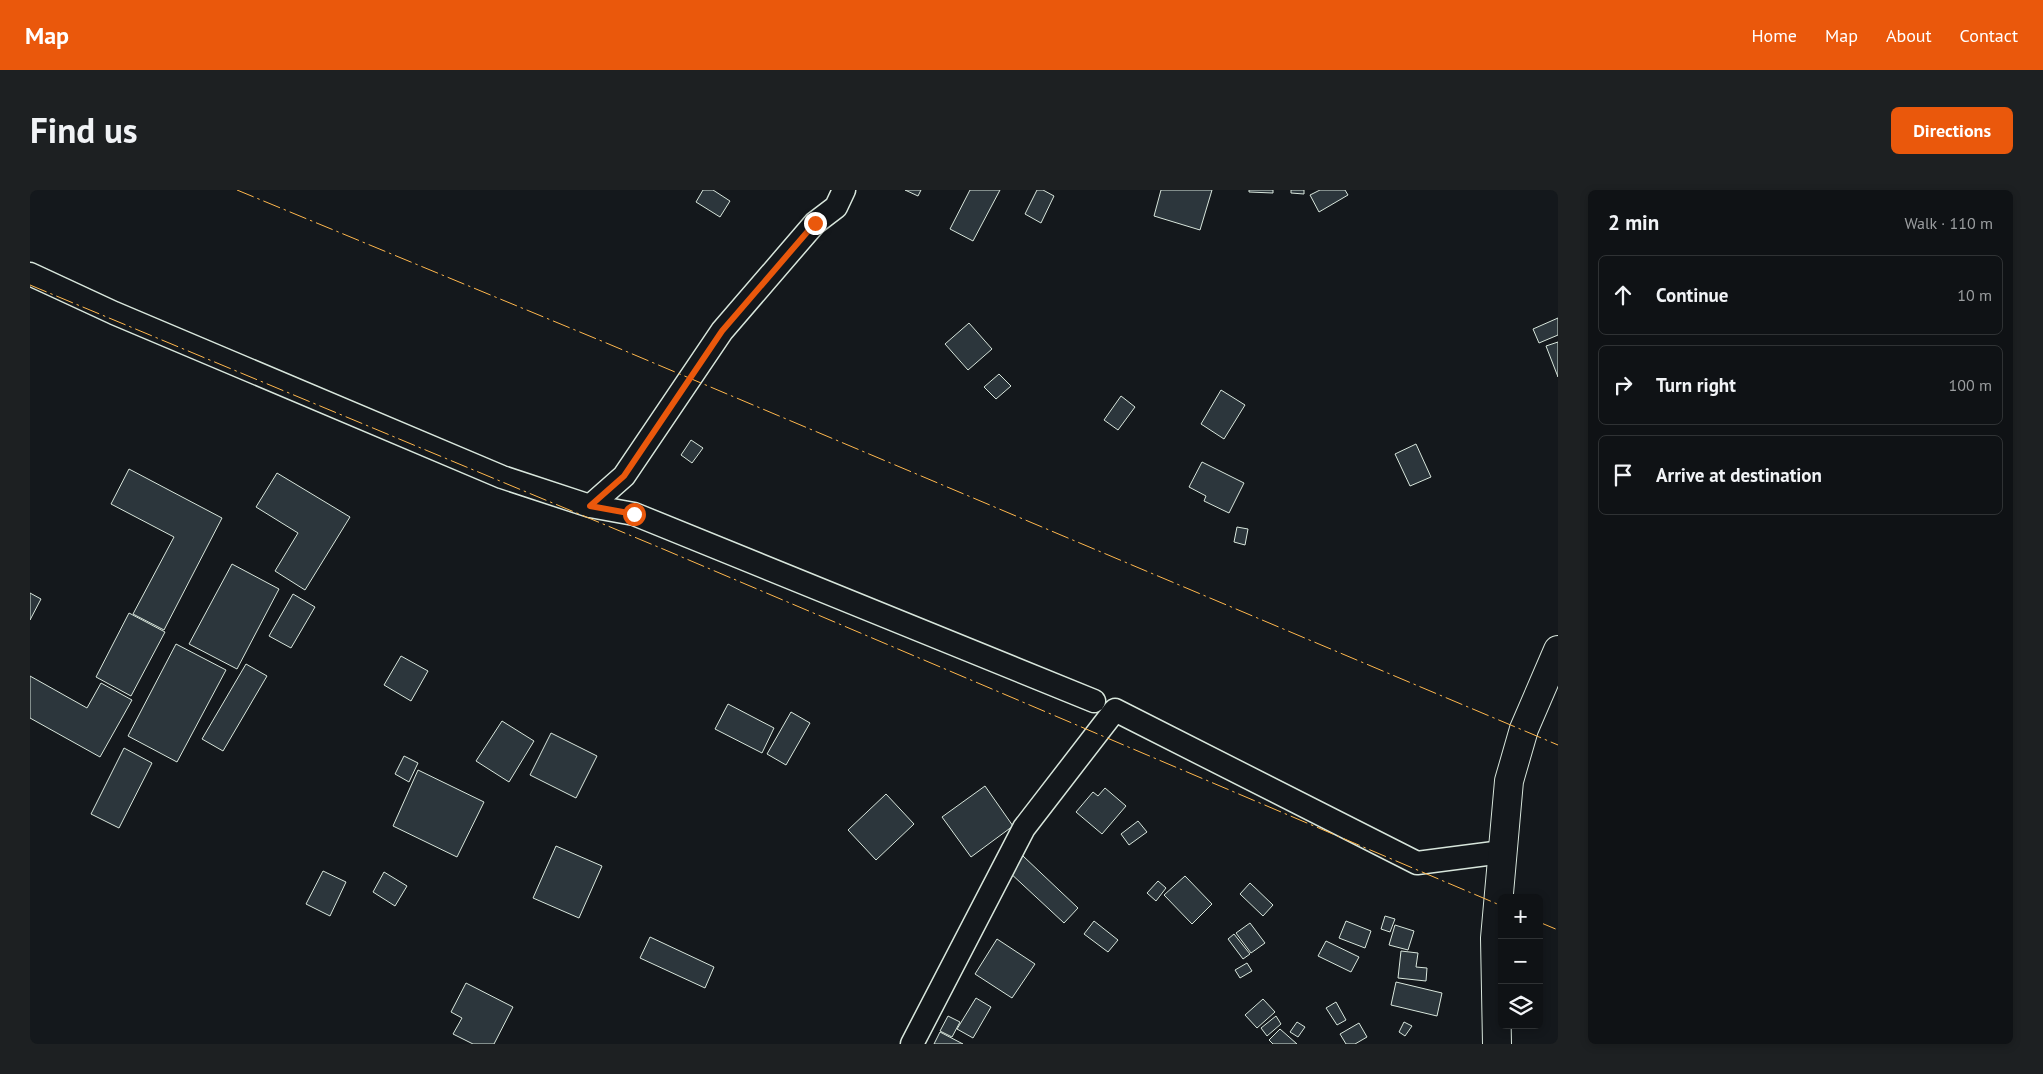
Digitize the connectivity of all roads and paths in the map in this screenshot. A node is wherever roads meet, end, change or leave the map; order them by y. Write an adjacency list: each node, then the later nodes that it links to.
1 (844, 190): 3 (street)
2 (30, 274): 3 (street)
3 (590, 506): 5 (street)
4 (1558, 650): 6 (street)
5 (1094, 701)
6 (1502, 852): 7 (street); 8 (street)
7 (912, 1044)
8 (1497, 1044)

